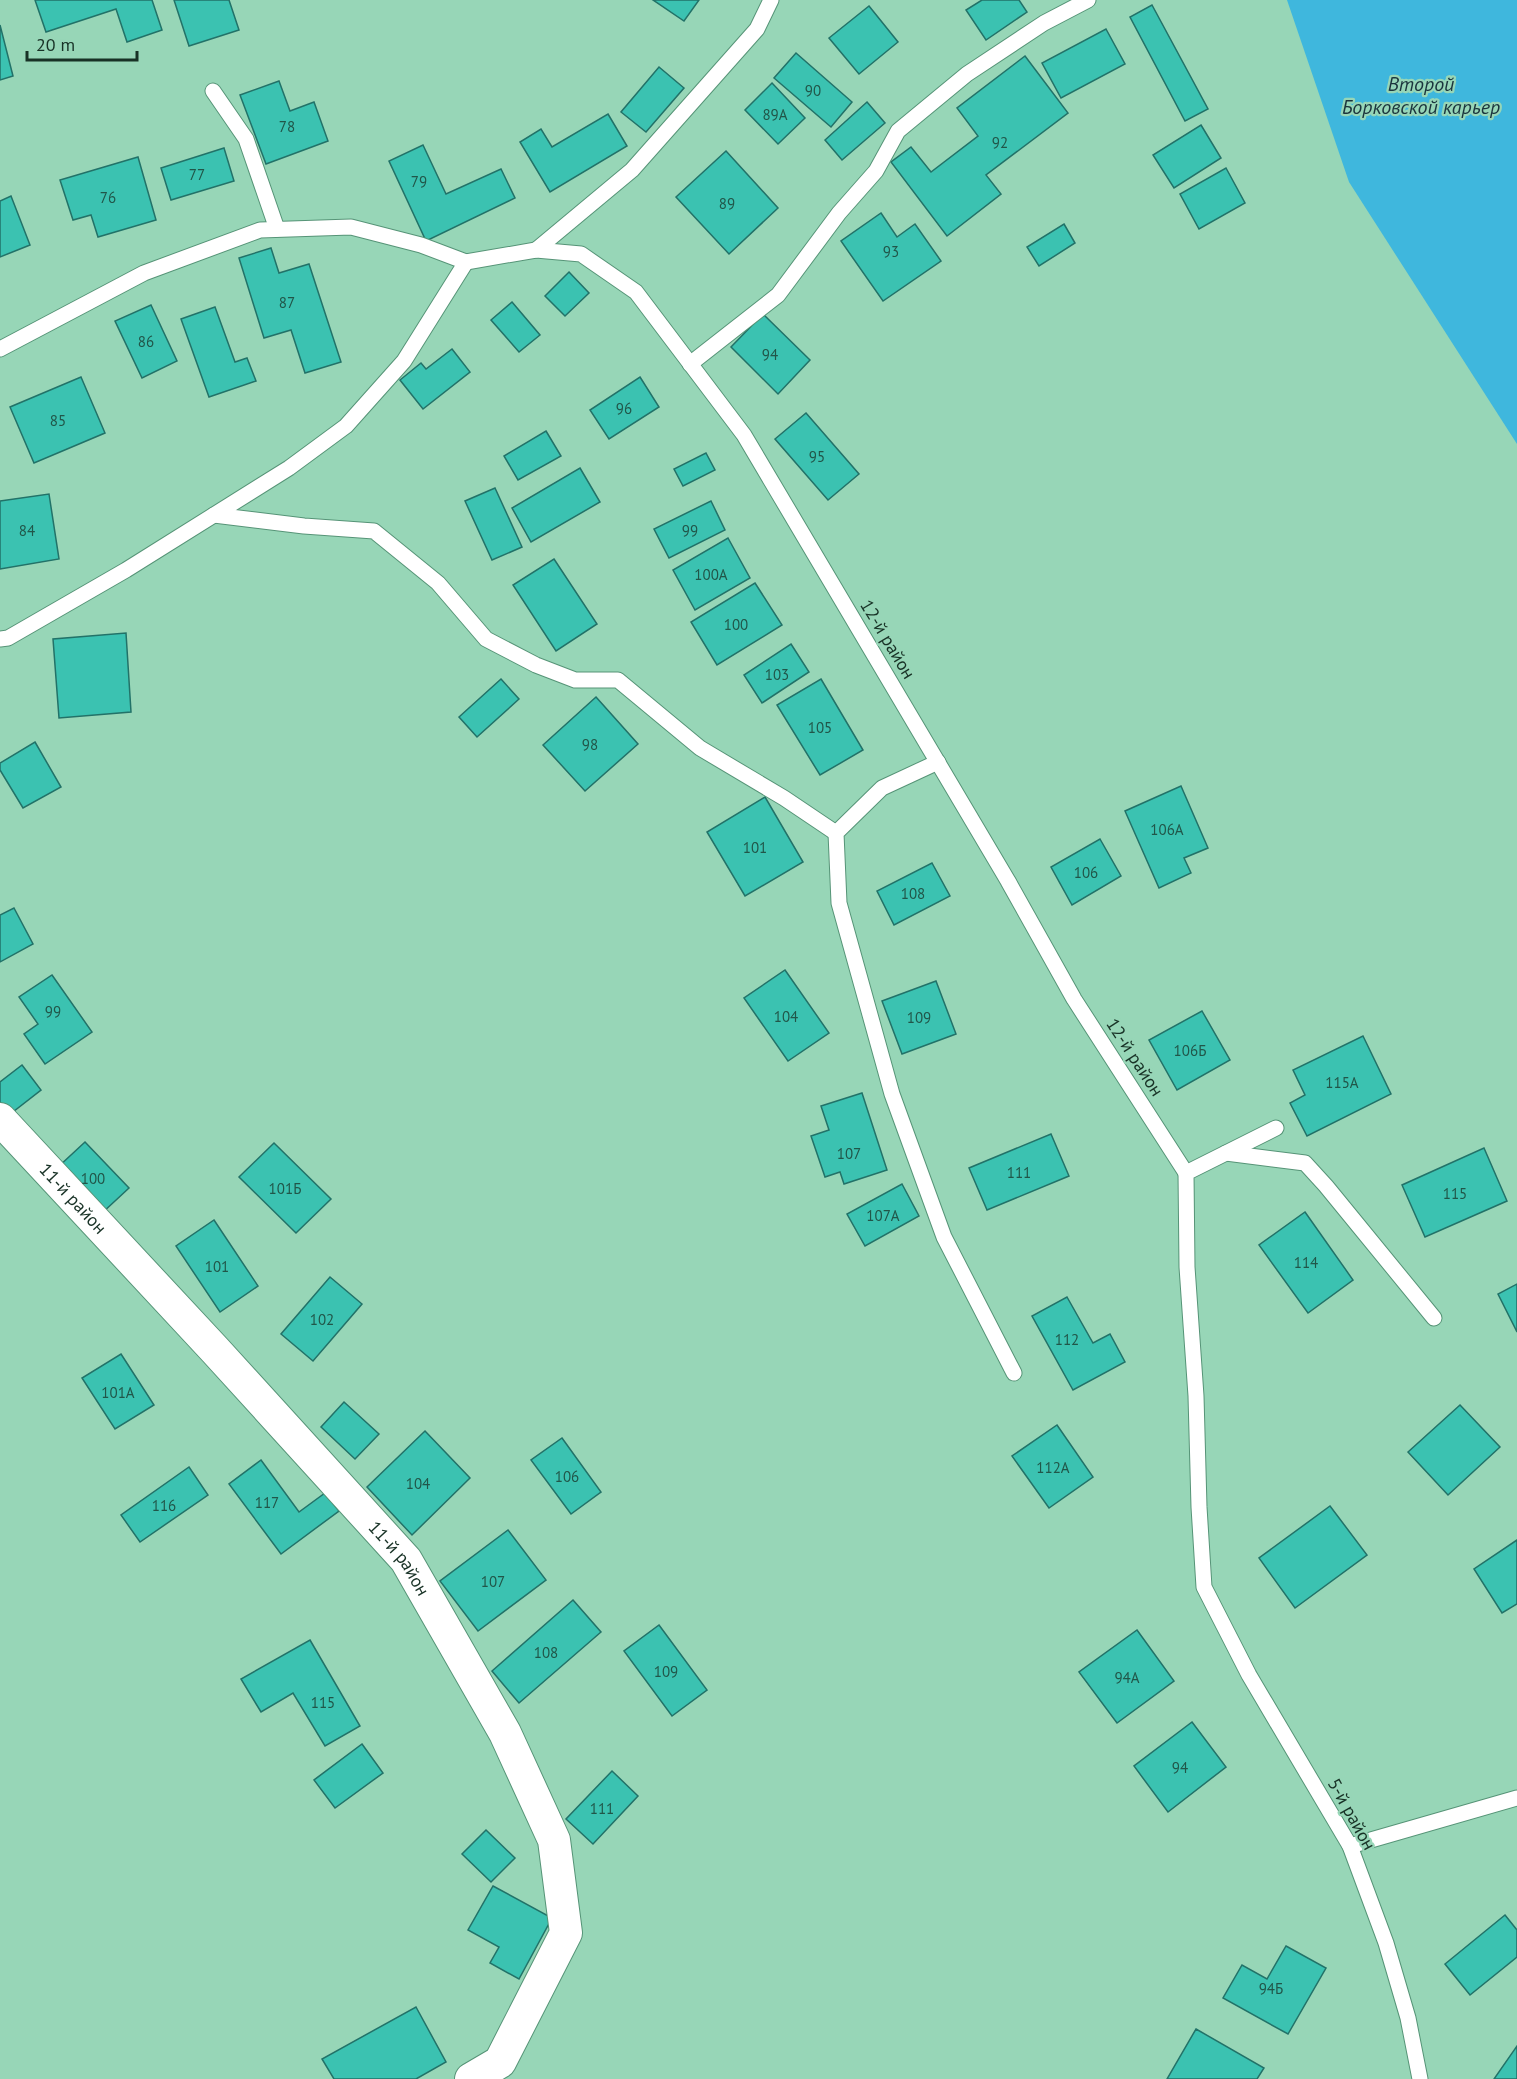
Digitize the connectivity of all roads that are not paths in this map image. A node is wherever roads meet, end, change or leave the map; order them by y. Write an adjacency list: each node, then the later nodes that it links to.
1 (771, 0): 5 (lane)
2 (1088, 0): 8 (lane)
3 (213, 91): 4 (lane)
4 (277, 229): 6 (lane); 7 (lane)
5 (536, 250): 6 (lane, 12-й район); 8 (lane, 12-й район)
6 (466, 262): 9 (lane)
7 (0, 349)
8 (690, 364): 11 (lane, 12-й район)
9 (214, 515): 10 (lane); 12 (lane)
10 (0, 639)
11 (938, 762): 12 (lane); 16 (lane, 12-й район)
12 (836, 833): 18 (lane)
13 (0, 1119): 21 (street, 11-й район)
14 (1276, 1128): 15 (lane)
15 (1226, 1153): 16 (lane); 17 (lane)
16 (1186, 1173): 20 (lane, 5-й район)
17 (1434, 1318)
18 (1014, 1373)
19 (1517, 1797): 20 (lane)
20 (1350, 1846): 22 (lane, 5-й район)
21 (471, 2079)
22 (1420, 2079)

